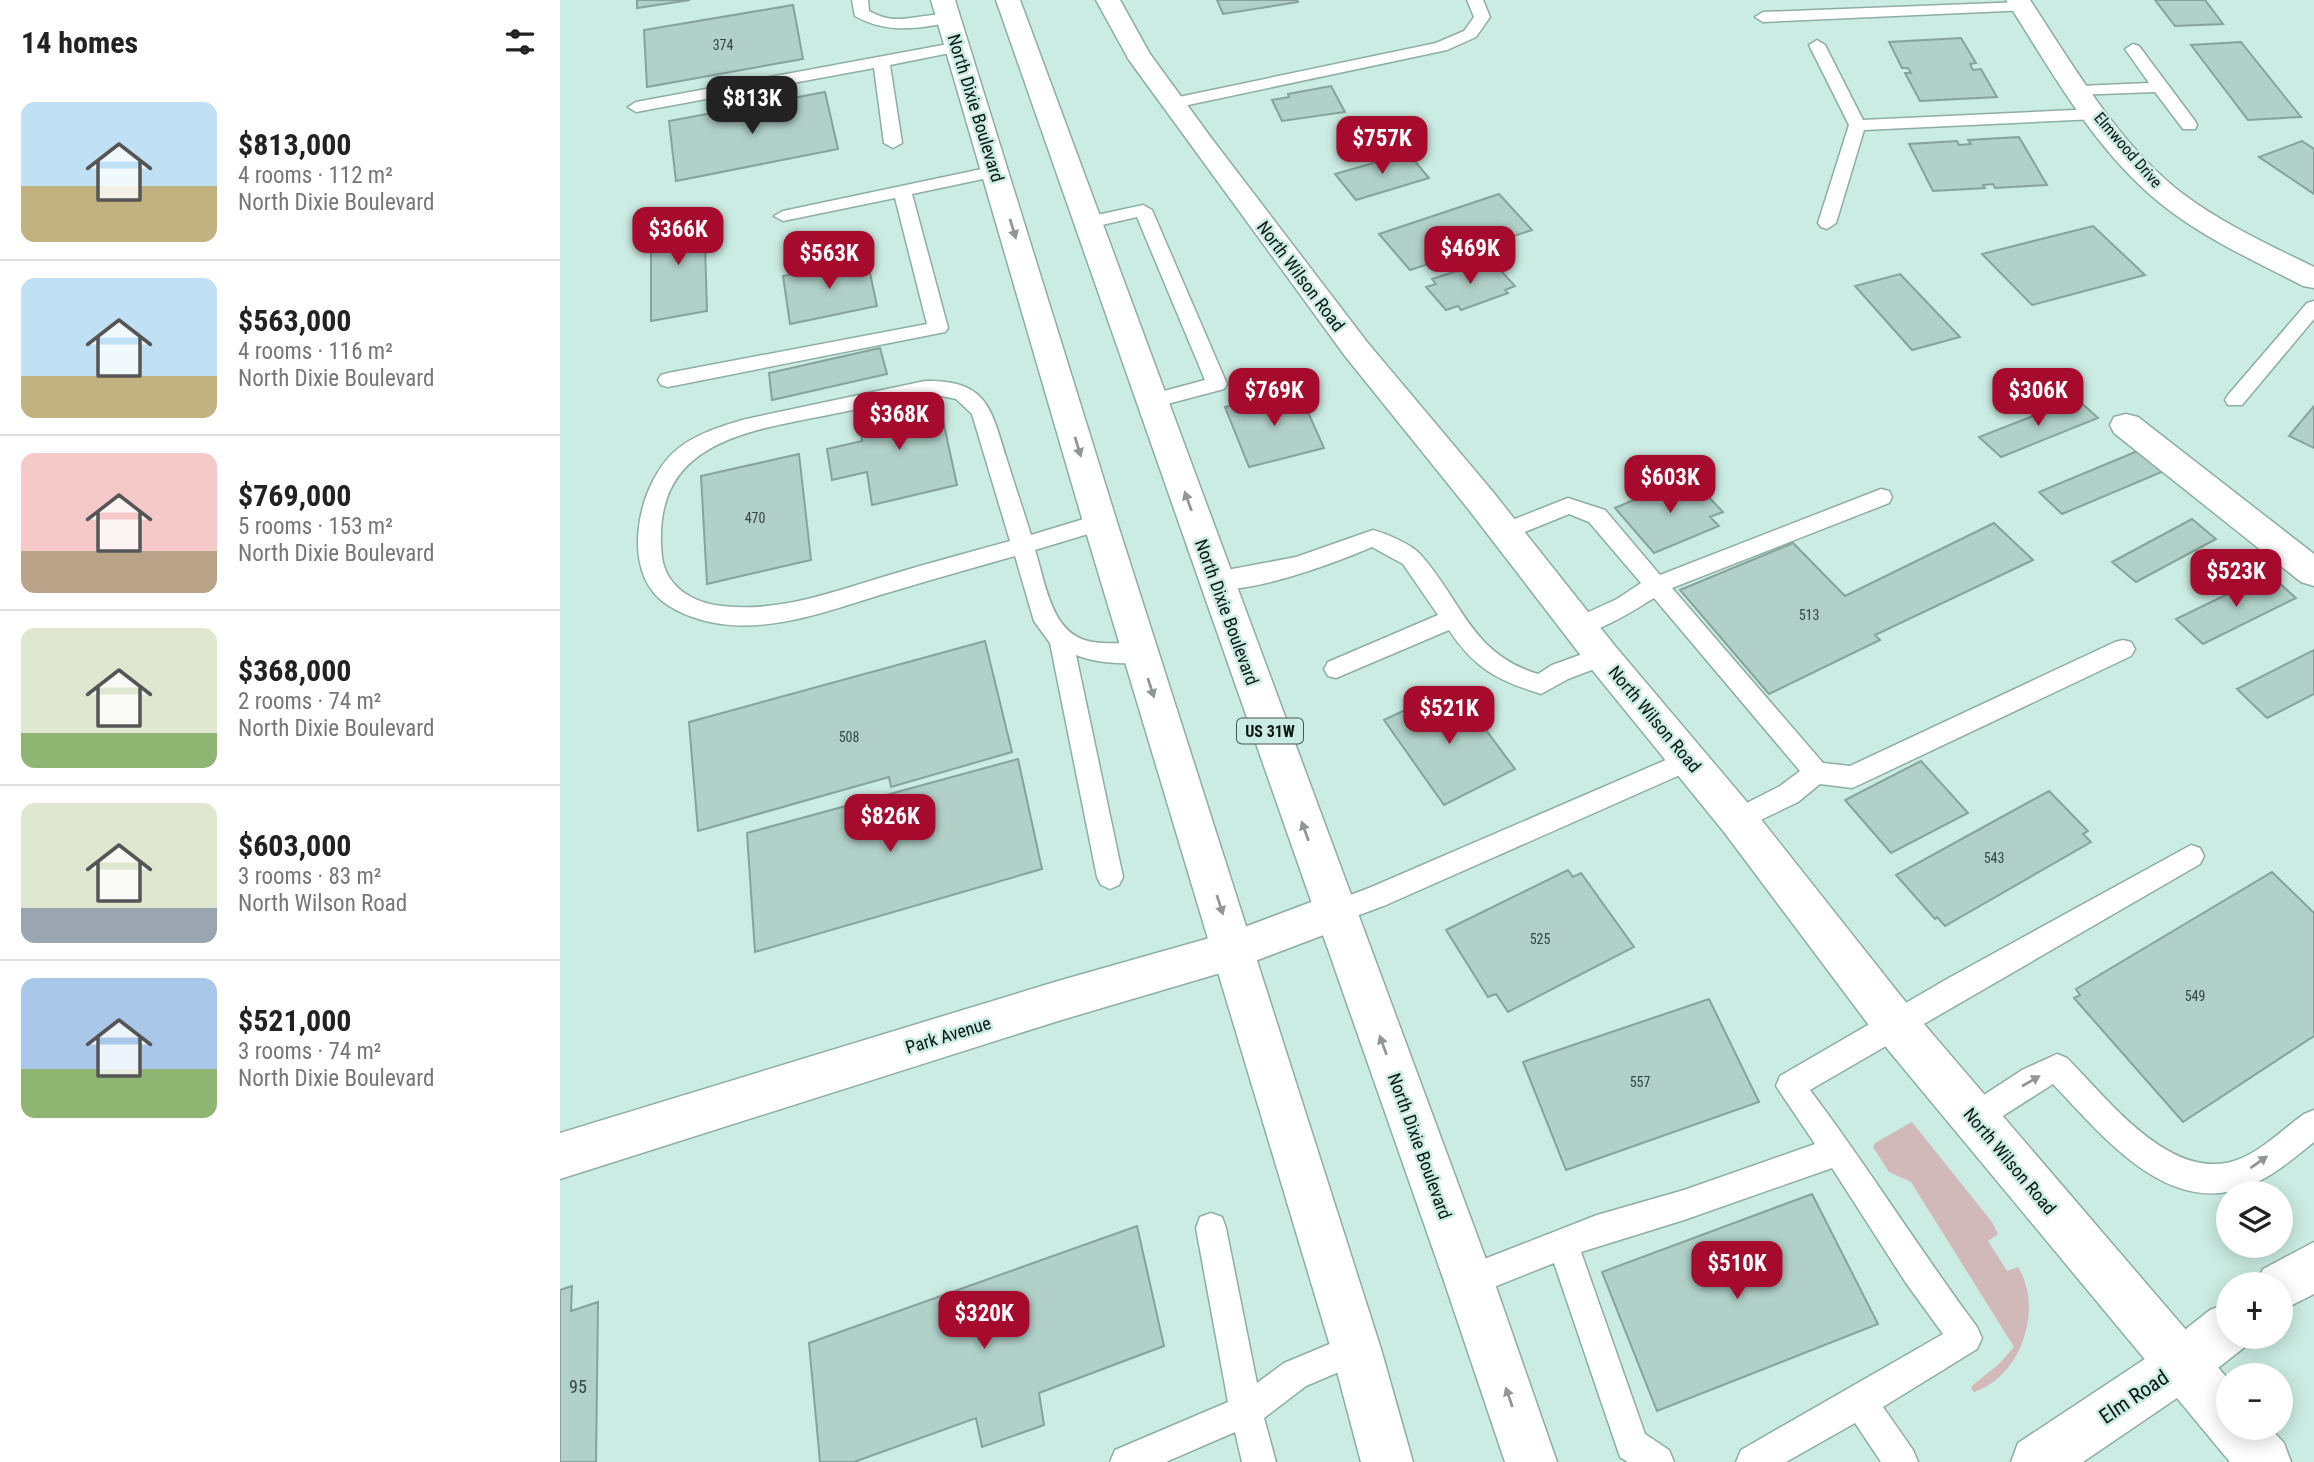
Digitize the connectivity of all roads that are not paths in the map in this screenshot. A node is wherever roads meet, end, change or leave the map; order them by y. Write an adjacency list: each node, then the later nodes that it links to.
1 (860, 0): 7 (lane)
2 (1008, 0): 22 (main road, North Dixie Boulevard / US 31W)
3 (1108, 0): 13 (main road, North Wilson Road)
4 (1475, 0): 13 (lane)
5 (2020, 3): 6 (lane); 12 (main road, Elmwood Drive)
6 (1763, 17)
7 (950, 22): 10 (lane); 19 (main road, North Dixie Boulevard)
8 (1817, 45): 16 (lane)
9 (2133, 50): 11 (lane)
10 (881, 61): 14 (lane); 18 (lane)
11 (2160, 87): 12 (lane); 17 (lane)
12 (2080, 91): 15 (main road, Elmwood Drive)
13 (1174, 103): 32 (main road, North Wilson Road)
14 (636, 107)
15 (2096, 114): 16 (lane); 24 (main road, Elmwood Drive)
16 (1857, 125): 23 (lane)
17 (2189, 125)
18 (893, 143)
19 (996, 172): 20 (lane); 31 (main road, North Dixie Boulevard, one-way to 31)
20 (902, 191): 21 (lane); 26 (lane)
21 (783, 216)
22 (1089, 222): 28 (main road, North Dixie Boulevard / US 31W); 28 (lane)
23 (1827, 223)
24 (2314, 279)
25 (2314, 307): 27 (lane)
26 (668, 380)
27 (2235, 400)
28 (1152, 401): 35 (main road, North Dixie Boulevard / US 31W, one-way to 28)
29 (2126, 425): 34 (main road)
30 (1881, 497): 36 (lane)
31 (1100, 522): 33 (lane); 41 (main road, North Dixie Boulevard)
32 (1505, 532): 36 (lane); 38 (main road, North Wilson Road)
33 (1023, 545): 33 (lane); 39 (lane)
34 (2314, 573)
35 (1216, 581): 37 (lane); 49 (main road, North Dixie Boulevard / US 31W, one-way to 35)
36 (1655, 586): 38 (lane); 45 (lane)
37 (1453, 618): 42 (lane); 43 (lane)
38 (1579, 626): 42 (main road, North Wilson Road)
39 (1061, 640): 41 (lane); 48 (lane)
40 (2123, 649): 45 (lane)
41 (1140, 653): 50 (main road, North Dixie Boulevard, one-way to 50)
42 (1602, 656): 44 (main road, North Wilson Road)
43 (1336, 668)
44 (1689, 760): 46 (main road, North Wilson Road); 49 (lane)
45 (1816, 773): 46 (lane)
46 (1738, 820): 51 (main road, North Wilson Road)
47 (2191, 856): 51 (lane)
48 (1110, 877)
49 (1335, 912): 50 (main road, Park Avenue); 60 (main road, North Dixie Boulevard / US 31W, one-way to 49)
50 (1234, 950): 55 (main road, Park Avenue); 62 (main road, North Dixie Boulevard)
51 (1896, 1025): 52 (main road, North Wilson Road); 54 (lane)
52 (1974, 1118): 53 (lane, one-way to 53); 63 (main road, North Wilson Road)
53 (2314, 1124)
54 (1838, 1151): 57 (lane); 64 (lane)
55 (560, 1156)
56 (1211, 1228): 66 (lane)
57 (1563, 1244): 60 (lane); 72 (lane)
58 (2314, 1266): 59 (main road)
59 (2293, 1278)
60 (1469, 1281): 71 (main road, North Dixie Boulevard / US 31W, one-way to 60)
61 (2216, 1338): 63 (main road, Elm Road)
62 (1356, 1349): 66 (lane); 70 (main road, North Dixie Boulevard)
63 (2181, 1366): 65 (main road, North Wilson Road); 75 (main road, Elm Road)
64 (1860, 1402): 73 (lane); 74 (lane)
65 (2216, 1405)
66 (1246, 1411): 68 (lane); 69 (lane)
67 (2245, 1440): 76 (main road)
68 (1127, 1462)
69 (1259, 1462)
70 (1387, 1462)
71 (1531, 1462)
72 (1657, 1462)
73 (1753, 1462)
74 (1901, 1462)
75 (2037, 1462)
76 (2264, 1462)

